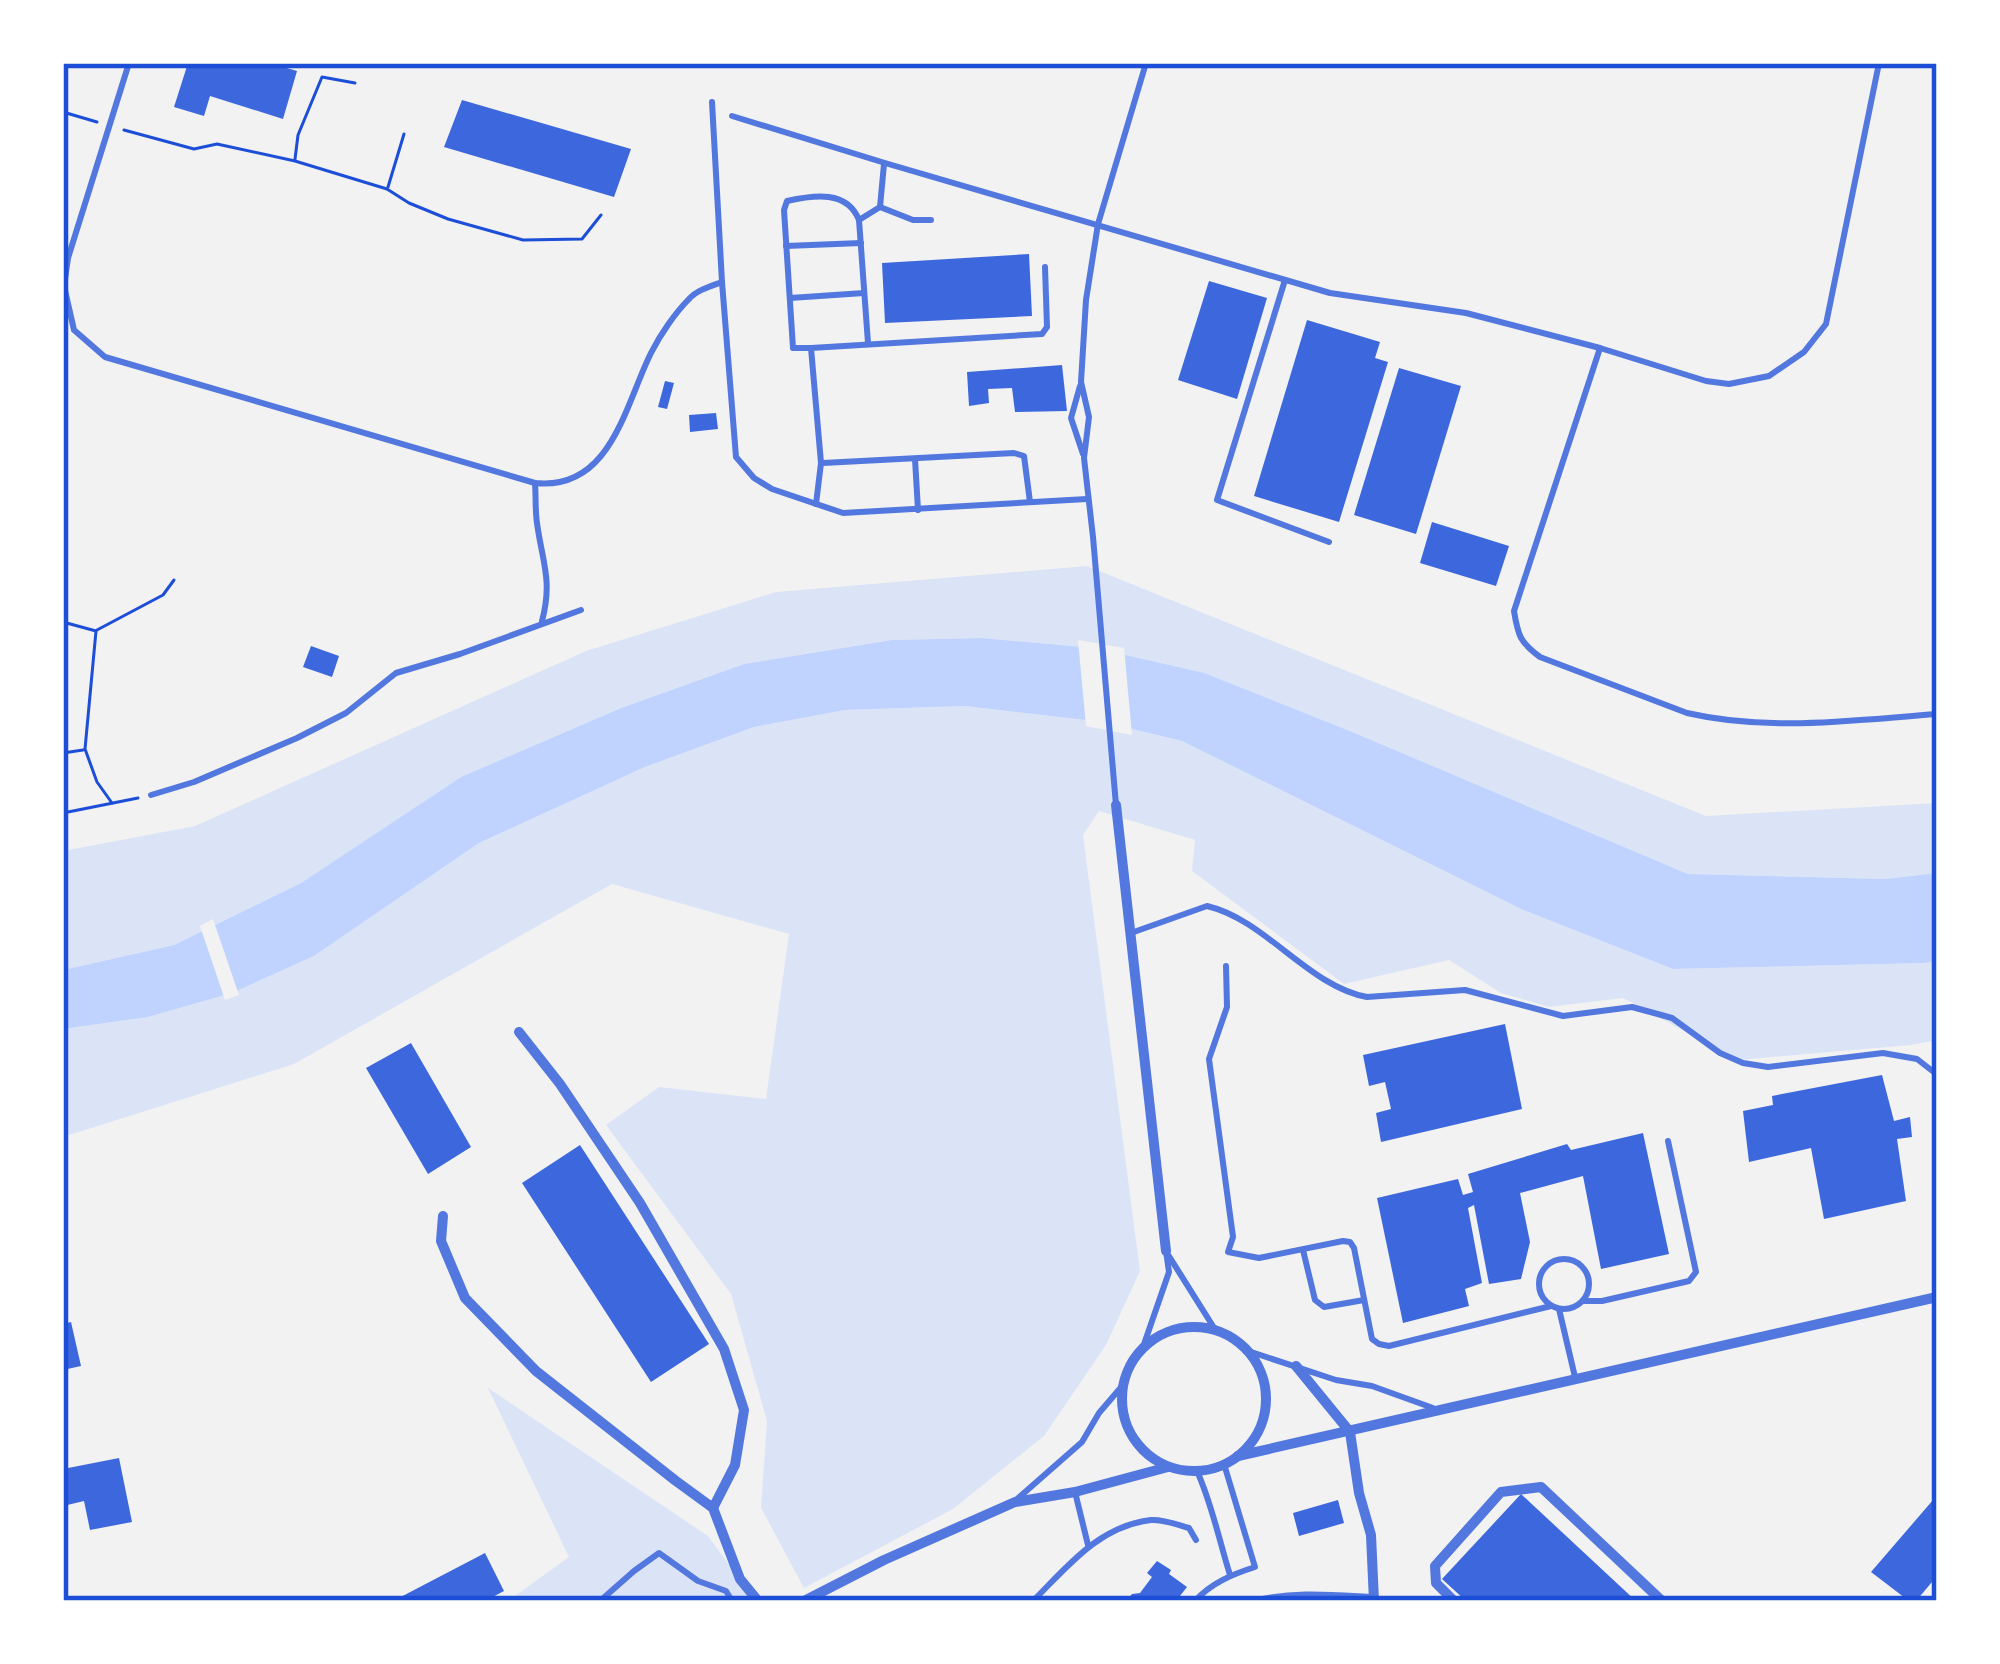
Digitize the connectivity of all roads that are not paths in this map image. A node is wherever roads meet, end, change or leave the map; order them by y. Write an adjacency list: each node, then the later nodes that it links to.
1 (129, 63): 25 (lane)
2 (1146, 63): 10 (lane)
3 (1879, 63): 20 (lane)
4 (712, 102): 15 (lane)
5 (732, 116): 6 (lane)
6 (884, 163): 7 (lane); 10 (lane)
7 (880, 207): 8 (lane); 9 (lane)
8 (859, 220): 11 (lane); 12 (lane)
9 (931, 220)
10 (1098, 224): 14 (lane); 21 (lane)
11 (861, 243): 12 (lane); 16 (lane)
12 (787, 246): 17 (lane)
13 (1046, 267): 18 (lane)
14 (1285, 280): 20 (lane); 30 (lane)
15 (722, 282): 25 (lane); 28 (lane)
16 (864, 293): 17 (lane); 18 (lane)
17 (790, 298): 19 (lane)
18 (868, 343): 19 (lane)
19 (811, 348): 24 (lane)
20 (1600, 348): 33 (lane)
21 (1081, 382): 23 (lane); 23 (lane)
22 (915, 458): 24 (lane); 27 (lane); 29 (lane)
23 (1084, 458): 26 (lane)
24 (821, 463): 28 (lane)
25 (535, 483): 32 (lane)
26 (1087, 499): 27 (lane); 35 (lane)
27 (1030, 502): 29 (lane)
28 (816, 503): 29 (lane)
29 (918, 510)
30 (1330, 542)
31 (581, 610): 32 (lane)
32 (541, 623): 34 (lane)
33 (1937, 715)
34 (152, 795)
35 (1116, 806): 36 (street)
36 (1131, 933): 39 (lane); 43 (street)
37 (1226, 966): 42 (lane)
38 (519, 1032): 62 (street)
39 (1935, 1073)
40 (1668, 1141): 46 (lane)
41 (443, 1216): 62 (street)
42 (1303, 1250): 45 (lane); 45 (lane)
43 (1166, 1251): 48 (lane); 49 (lane)
44 (1937, 1297): 52 (street)
45 (1365, 1299): 47 (lane)
46 (1583, 1300): 47 (lane); 47 (lane)
47 (1555, 1308): 52 (lane)
48 (1216, 1331): 49 (street); 50 (street)
49 (1142, 1350): 53 (street)
50 (1246, 1350): 51 (lane); 56 (street)
51 (1296, 1366): 54 (lane); 55 (street)
52 (1576, 1380): 54 (street)
53 (1123, 1385): 58 (street); 61 (lane)
54 (1442, 1411): 55 (street)
55 (1350, 1432): 56 (street); 66 (street)
56 (1238, 1456): 57 (street)
57 (1224, 1465): 59 (street); 65 (lane)
58 (1168, 1467): 59 (street); 60 (street)
59 (1197, 1472): 65 (lane)
60 (1075, 1492): 61 (street); 64 (lane)
61 (1015, 1502): 70 (street)
62 (713, 1508): 69 (street)
63 (1196, 1540): 64 (lane)
64 (1088, 1545): 71 (lane)
65 (1230, 1575): 72 (lane)
66 (1374, 1599): 73 (lane)
67 (600, 1601): 68 (lane)
68 (732, 1601)
69 (758, 1601)
70 (804, 1601)
71 (1033, 1601)
72 (1195, 1601)
73 (1253, 1601)
74 (1454, 1601): 75 (street)
75 (1662, 1601)

